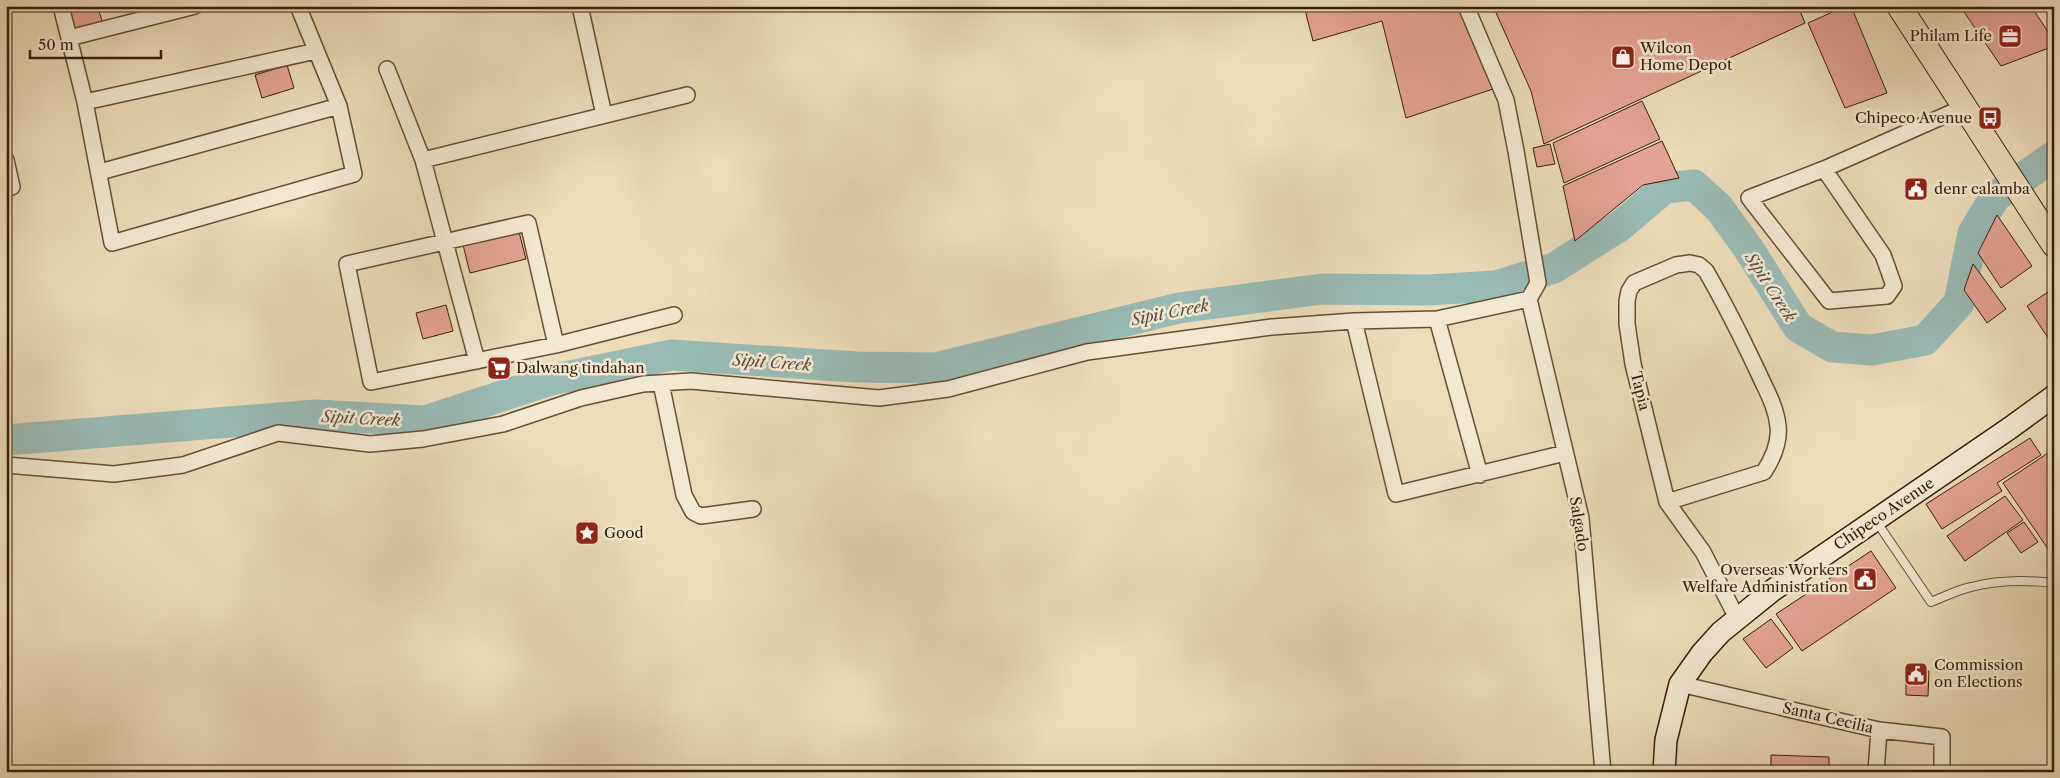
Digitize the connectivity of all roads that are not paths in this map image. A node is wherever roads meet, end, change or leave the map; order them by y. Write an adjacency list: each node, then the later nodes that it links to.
1 (61, 6): 7 (street)
2 (195, 6): 7 (street)
3 (298, 6): 8 (street)
4 (580, 6): 14 (street)
5 (1466, 6): 22 (street)
6 (1899, 6): 13 (main road)
7 (69, 38): 11 (street)
8 (316, 51): 11 (street); 12 (street)
9 (387, 69): 16 (street)
10 (687, 95): 14 (street)
11 (84, 102): 18 (street)
12 (339, 106): 18 (street); 18 (street)
13 (1964, 107): 17 (street); 21 (main road)
14 (604, 115): 16 (street)
15 (6, 160): 19 (street)
16 (423, 160): 20 (street)
17 (1824, 169): 17 (street)
18 (100, 172)
19 (12, 187)
20 (445, 242): 26 (street); 27 (street); 27 (street)
21 (2054, 245)
22 (1529, 298): 24 (street); 30 (street, Salgado)
23 (674, 315): 26 (street)
24 (1437, 319): 25 (street); 32 (street)
25 (1354, 321): 28 (street); 32 (street)
26 (556, 345): 27 (street)
27 (477, 361)
28 (661, 383): 31 (street); 34 (street)
29 (2054, 396): 35 (main road, Chipeco Avenue)
30 (1565, 453): 32 (street); 40 (street, Salgado)
31 (6, 466)
32 (1480, 475)
33 (1667, 502): 33 (street, Tapia); 37 (street, Tapia)
34 (753, 509)
35 (1875, 519): 36 (lane); 37 (main road, Chipeco Avenue)
36 (2054, 583)
37 (1738, 620): 38 (main road, Chipeco Avenue)
38 (1680, 684): 39 (street, Santa Cecilia); 41 (main road, Chipeco Avenue)
39 (1879, 730): 42 (street); 43 (street, Santa Cecilia)
40 (1603, 772)
41 (1664, 772)
42 (1876, 772)
43 (1942, 772)

